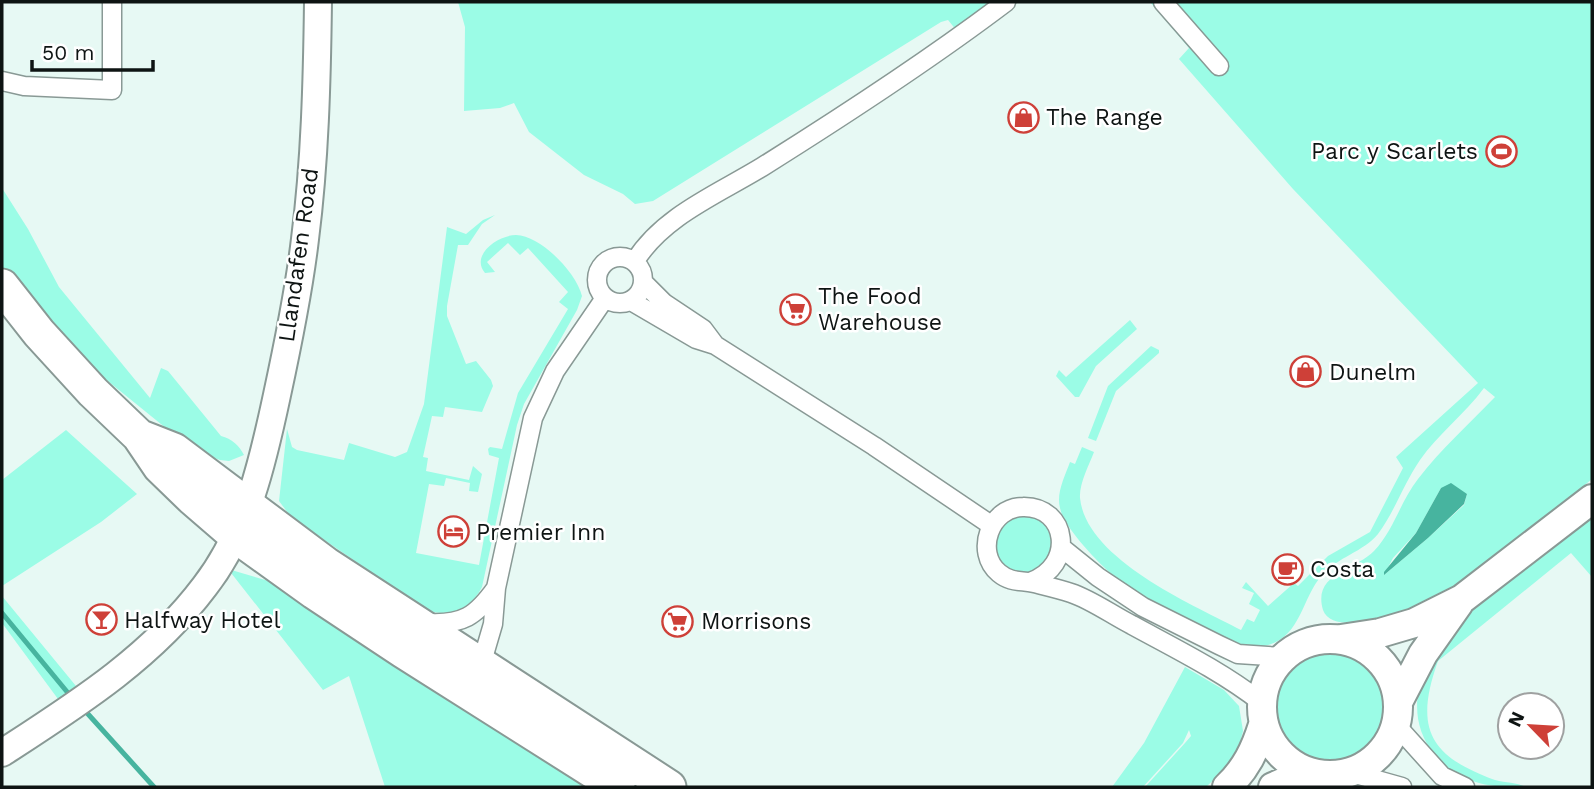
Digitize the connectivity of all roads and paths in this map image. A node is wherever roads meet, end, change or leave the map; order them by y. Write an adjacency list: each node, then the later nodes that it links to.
1 (113, 2): 6 (street)
2 (318, 2): 15 (main road, Llandafen Road)
3 (1006, 2): 7 (street)
4 (1163, 2): 5 (street)
5 (1220, 66)
6 (2, 81)
7 (635, 261): 8 (street); 10 (street)
8 (643, 282): 11 (street); 12 (street)
9 (2, 286): 13 (highway)
10 (606, 298): 11 (street); 20 (street)
11 (631, 301): 12 (street)
12 (715, 345): 16 (street)
13 (139, 436): 15 (highway); 17 (highway)
14 (1592, 499): 21 (main road)
15 (248, 504): 17 (main road, Llandafen Road); 22 (highway)
16 (991, 525): 18 (street); 19 (street)
17 (236, 536): 26 (highway); 29 (main road, Llandafen Road)
18 (1062, 548): 19 (street); 24 (street)
19 (1031, 582): 27 (street)
20 (496, 587): 22 (street); 25 (street)
21 (1462, 599): 23 (main road); 28 (main road)
22 (416, 622): 25 (highway)
23 (1341, 639): 24 (main road); 28 (main road)
24 (1282, 657): 27 (main road)
25 (481, 664): 26 (street); 33 (highway)
26 (447, 680): 32 (highway)
27 (1262, 713): 30 (main road); 34 (main road)
28 (1397, 713): 31 (main road); 37 (street)
29 (2, 753)
30 (1307, 772): 31 (main road); 35 (main road)
31 (1352, 773): 36 (street)
32 (618, 787)
33 (669, 787)
34 (1227, 787)
35 (1273, 787)
36 (1402, 787)
37 (1465, 787)

